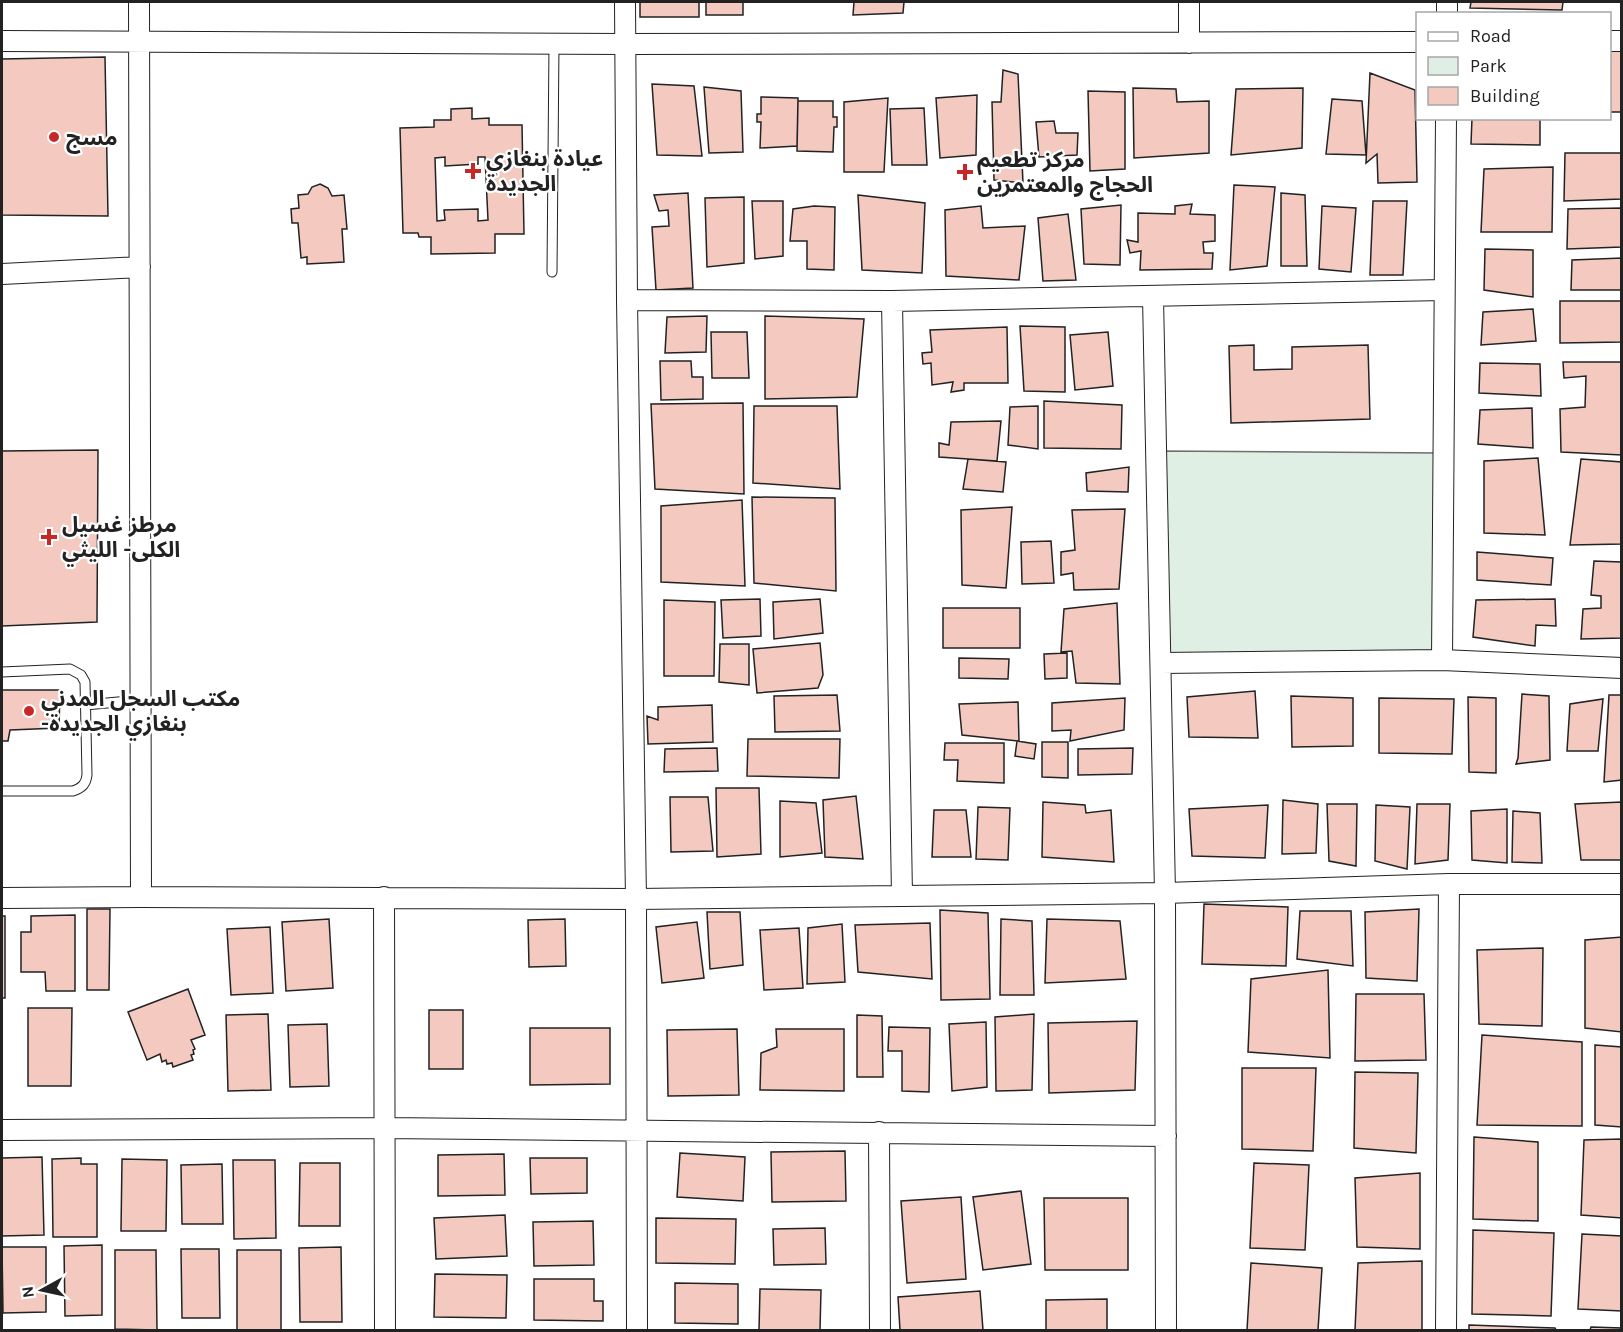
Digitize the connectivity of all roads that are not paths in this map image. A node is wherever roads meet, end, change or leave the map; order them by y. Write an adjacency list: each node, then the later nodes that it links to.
1 (139, 2): 4 (street)
2 (625, 2): 8 (street)
3 (1188, 2): 9 (street)
4 (139, 40): 5 (street); 7 (street); 11 (street)
5 (2, 41)
6 (1416, 42): 9 (street)
7 (555, 44): 8 (street); 12 (lane)
8 (625, 44): 9 (street); 16 (street)
9 (1189, 44)
10 (1446, 120): 14 (street)
11 (140, 267): 13 (street); 22 (street)
12 (552, 272)
13 (2, 274)
14 (1444, 290): 15 (street); 18 (street)
15 (1153, 297): 17 (street); 19 (street)
16 (627, 300): 17 (street); 32 (street)
17 (892, 301): 28 (street)
18 (1442, 660): 19 (street); 20 (street)
19 (1161, 663): 27 (street)
20 (1622, 668)
21 (2, 672): 23 (lane)
22 (140, 700): 23 (lane); 29 (street)
23 (85, 705): 24 (lane)
24 (2, 791)
25 (1449, 884): 26 (street); 27 (street); 42 (street)
26 (1622, 884)
27 (1165, 893): 28 (street); 37 (street)
28 (902, 896): 32 (street)
29 (141, 897): 30 (street); 31 (street)
30 (384, 897): 32 (street); 33 (street)
31 (2, 898)
32 (636, 899): 34 (street)
33 (384, 1128): 34 (street); 35 (street); 38 (street)
34 (636, 1129): 36 (street); 39 (street)
35 (2, 1130)
36 (879, 1132): 37 (street); 40 (street)
37 (1166, 1136): 41 (street)
38 (385, 1330)
39 (637, 1330)
40 (880, 1330)
41 (1166, 1330)
42 (1446, 1330)

